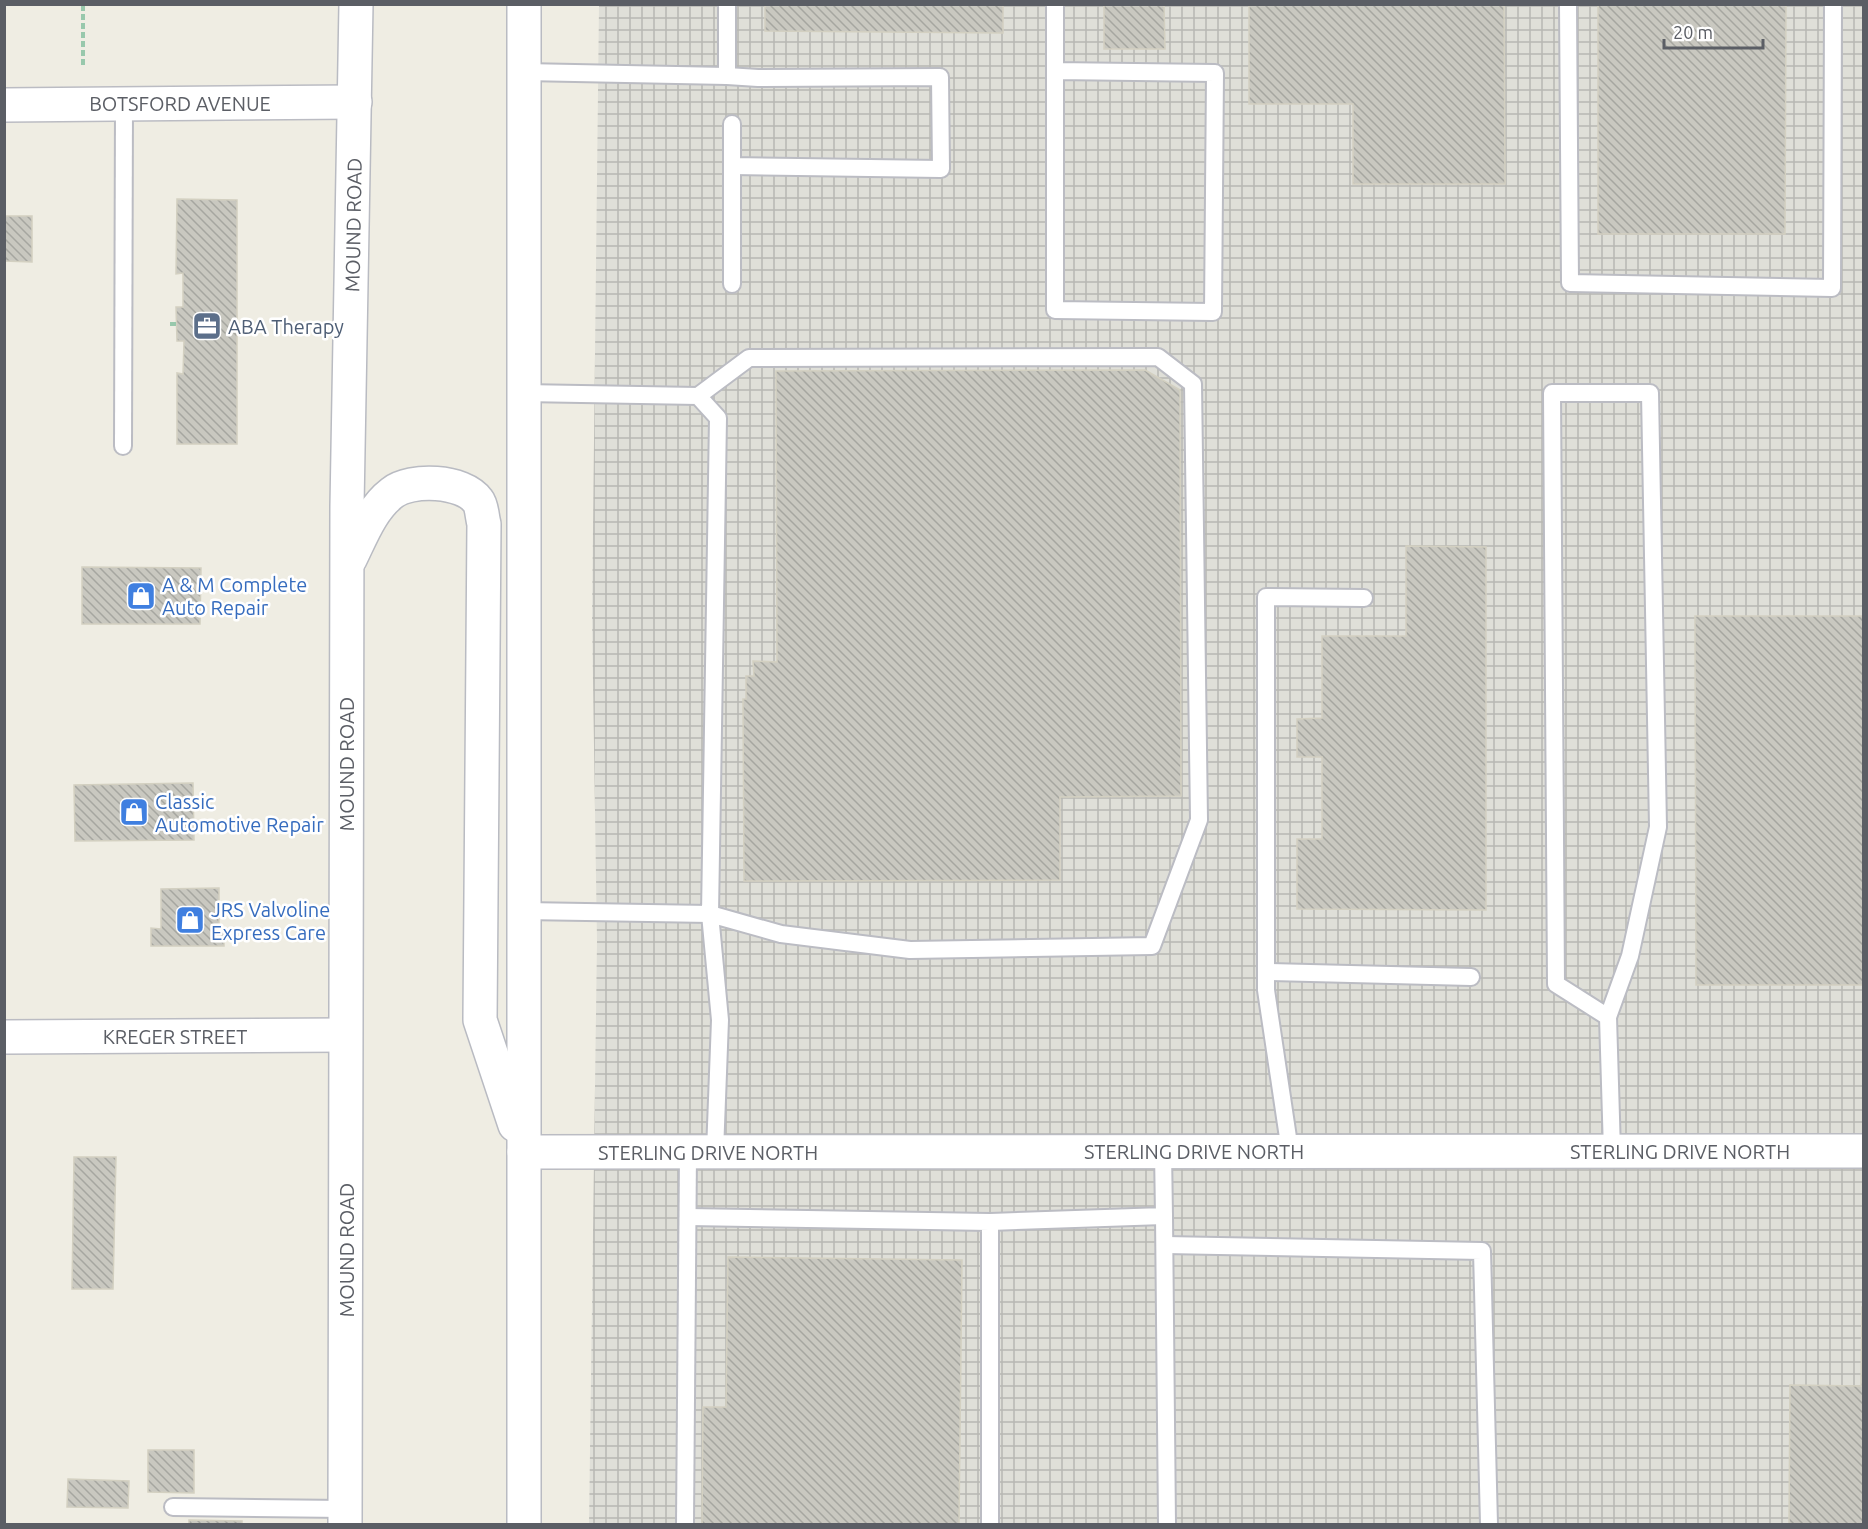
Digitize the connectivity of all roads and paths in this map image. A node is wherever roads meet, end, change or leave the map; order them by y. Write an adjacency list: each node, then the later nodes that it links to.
1 (83, 4): 8 (path)
2 (356, 4): 12 (main road, MOUND ROAD)
3 (524, 4): 10 (main road)
4 (727, 4): 11 (lane)
5 (1055, 4): 9 (lane)
6 (1568, 4): 7 (lane)
7 (1833, 4)
8 (82, 64)
9 (1055, 70): 9 (lane)
10 (524, 72): 11 (lane); 20 (main road)
11 (727, 76): 16 (lane)
12 (355, 102): 13 (main road, BOTSFORD AVENUE); 23 (main road, MOUND ROAD)
13 (124, 104): 14 (main road, BOTSFORD AVENUE); 22 (lane)
14 (4, 105)
15 (732, 124): 16 (lane)
16 (732, 166): 17 (lane)
17 (732, 284)
18 (170, 324): 19 (path)
19 (177, 324)
20 (523, 393): 21 (lane); 25 (main road)
21 (698, 396): 26 (lane); 26 (lane)
22 (123, 446)
23 (347, 565): 30 (main road, MOUND ROAD); 36 (main road)
24 (1364, 598): 27 (lane)
25 (524, 911): 26 (lane); 36 (main road)
26 (710, 914): 37 (lane)
27 (1266, 972): 28 (lane); 34 (lane)
28 (1471, 977)
29 (1608, 1017): 29 (lane); 35 (lane)
30 (345, 1035): 31 (main road, KREGER STREET); 43 (main road, MOUND ROAD)
31 (4, 1037)
32 (1863, 1150): 35 (main road, STERLING DRIVE NORTH)
33 (1162, 1151): 34 (main road, STERLING DRIVE NORTH); 37 (main road, STERLING DRIVE NORTH); 38 (lane)
34 (1290, 1151): 35 (main road, STERLING DRIVE NORTH)
35 (1612, 1151)
36 (524, 1152): 37 (main road, STERLING DRIVE NORTH); 44 (main road)
37 (701, 1152): 39 (lane)
38 (1164, 1216): 40 (lane); 41 (lane)
39 (688, 1217): 40 (lane); 45 (lane)
40 (990, 1222): 46 (lane)
41 (1164, 1245): 47 (lane); 48 (lane)
42 (173, 1507): 43 (lane)
43 (345, 1517)
44 (524, 1524)
45 (686, 1524)
46 (990, 1524)
47 (1167, 1524)
48 (1489, 1524)

